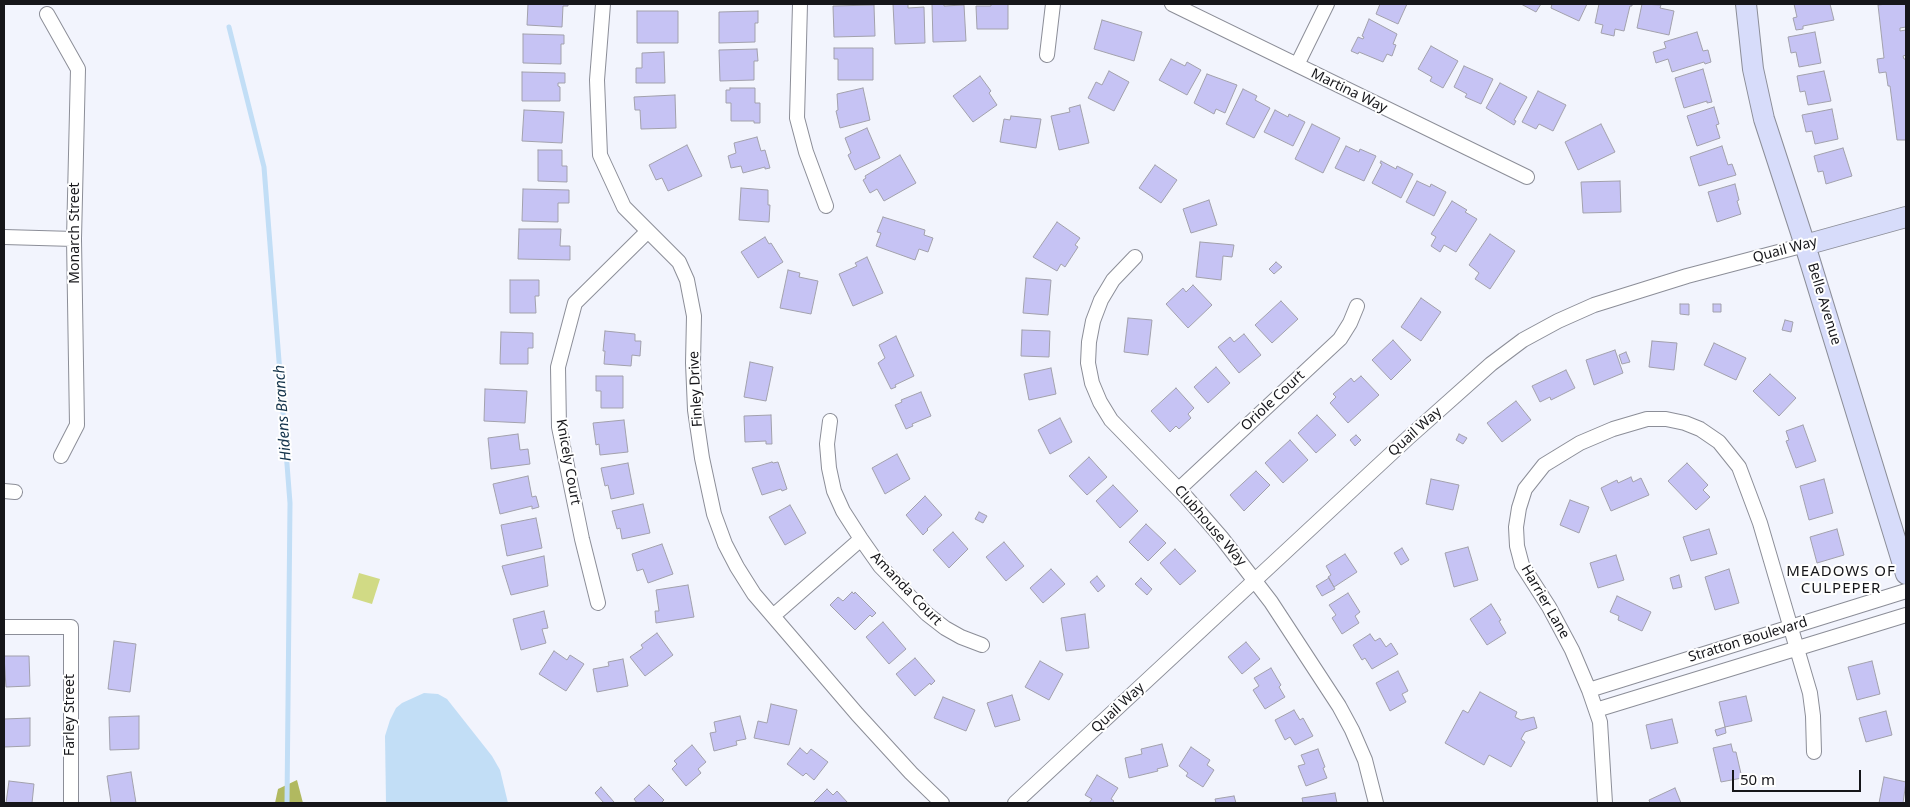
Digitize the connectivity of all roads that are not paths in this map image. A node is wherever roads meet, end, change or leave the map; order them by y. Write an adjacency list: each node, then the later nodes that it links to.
1 (604, 4): 13 (street, Finley Drive)
2 (800, 4): 11 (street)
3 (1053, 4): 8 (street)
4 (1172, 4): 9 (street, Martina Way)
5 (1327, 4): 9 (street)
6 (1746, 4): 16 (street, Belle Avenue)
7 (47, 14): 15 (street, Monarch Street)
8 (1047, 55)
9 (1297, 65): 10 (street, Martina Way)
10 (1527, 177)
11 (826, 206)
12 (1906, 216): 16 (street, Quail Way)
13 (648, 231): 26 (street, Knicely Court); 28 (street, Finley Drive)
14 (4, 238): 15 (street)
15 (74, 239): 20 (street, Monarch Street)
16 (1805, 244): 23 (street, Belle Avenue); 24 (street, Quail Way)
17 (1136, 257): 21 (street, Clubhouse Way)
18 (1357, 306): 21 (street, Oriole Court)
19 (830, 420): 22 (street, Amanda Court)
20 (61, 456)
21 (1179, 489): 24 (street, Clubhouse Way)
22 (861, 539): 28 (street, Amanda Court); 31 (street, Amanda Court)
23 (1906, 574)
24 (1256, 580): 38 (street, Quail Way); 39 (street, Clubhouse Way)
25 (1906, 591): 30 (street, Stratton Boulevard)
26 (598, 603)
27 (1906, 615): 32 (street, Stratton Boulevard)
28 (773, 616): 37 (street, Finley Drive)
29 (4, 627): 36 (street, Farley Street)
30 (1791, 627): 32 (street, Harrier Lane); 33 (street, Stratton Boulevard); 33 (street, Harrier Lane)
31 (982, 645)
32 (1798, 648): 34 (street, Stratton Boulevard); 35 (street, Harrier Lane)
33 (1589, 690): 34 (street, Harrier Lane)
34 (1596, 710): 40 (street, Harrier Lane)
35 (1814, 752)
36 (71, 803)
37 (942, 803)
38 (1015, 803)
39 (1376, 803)
40 (1605, 803)

